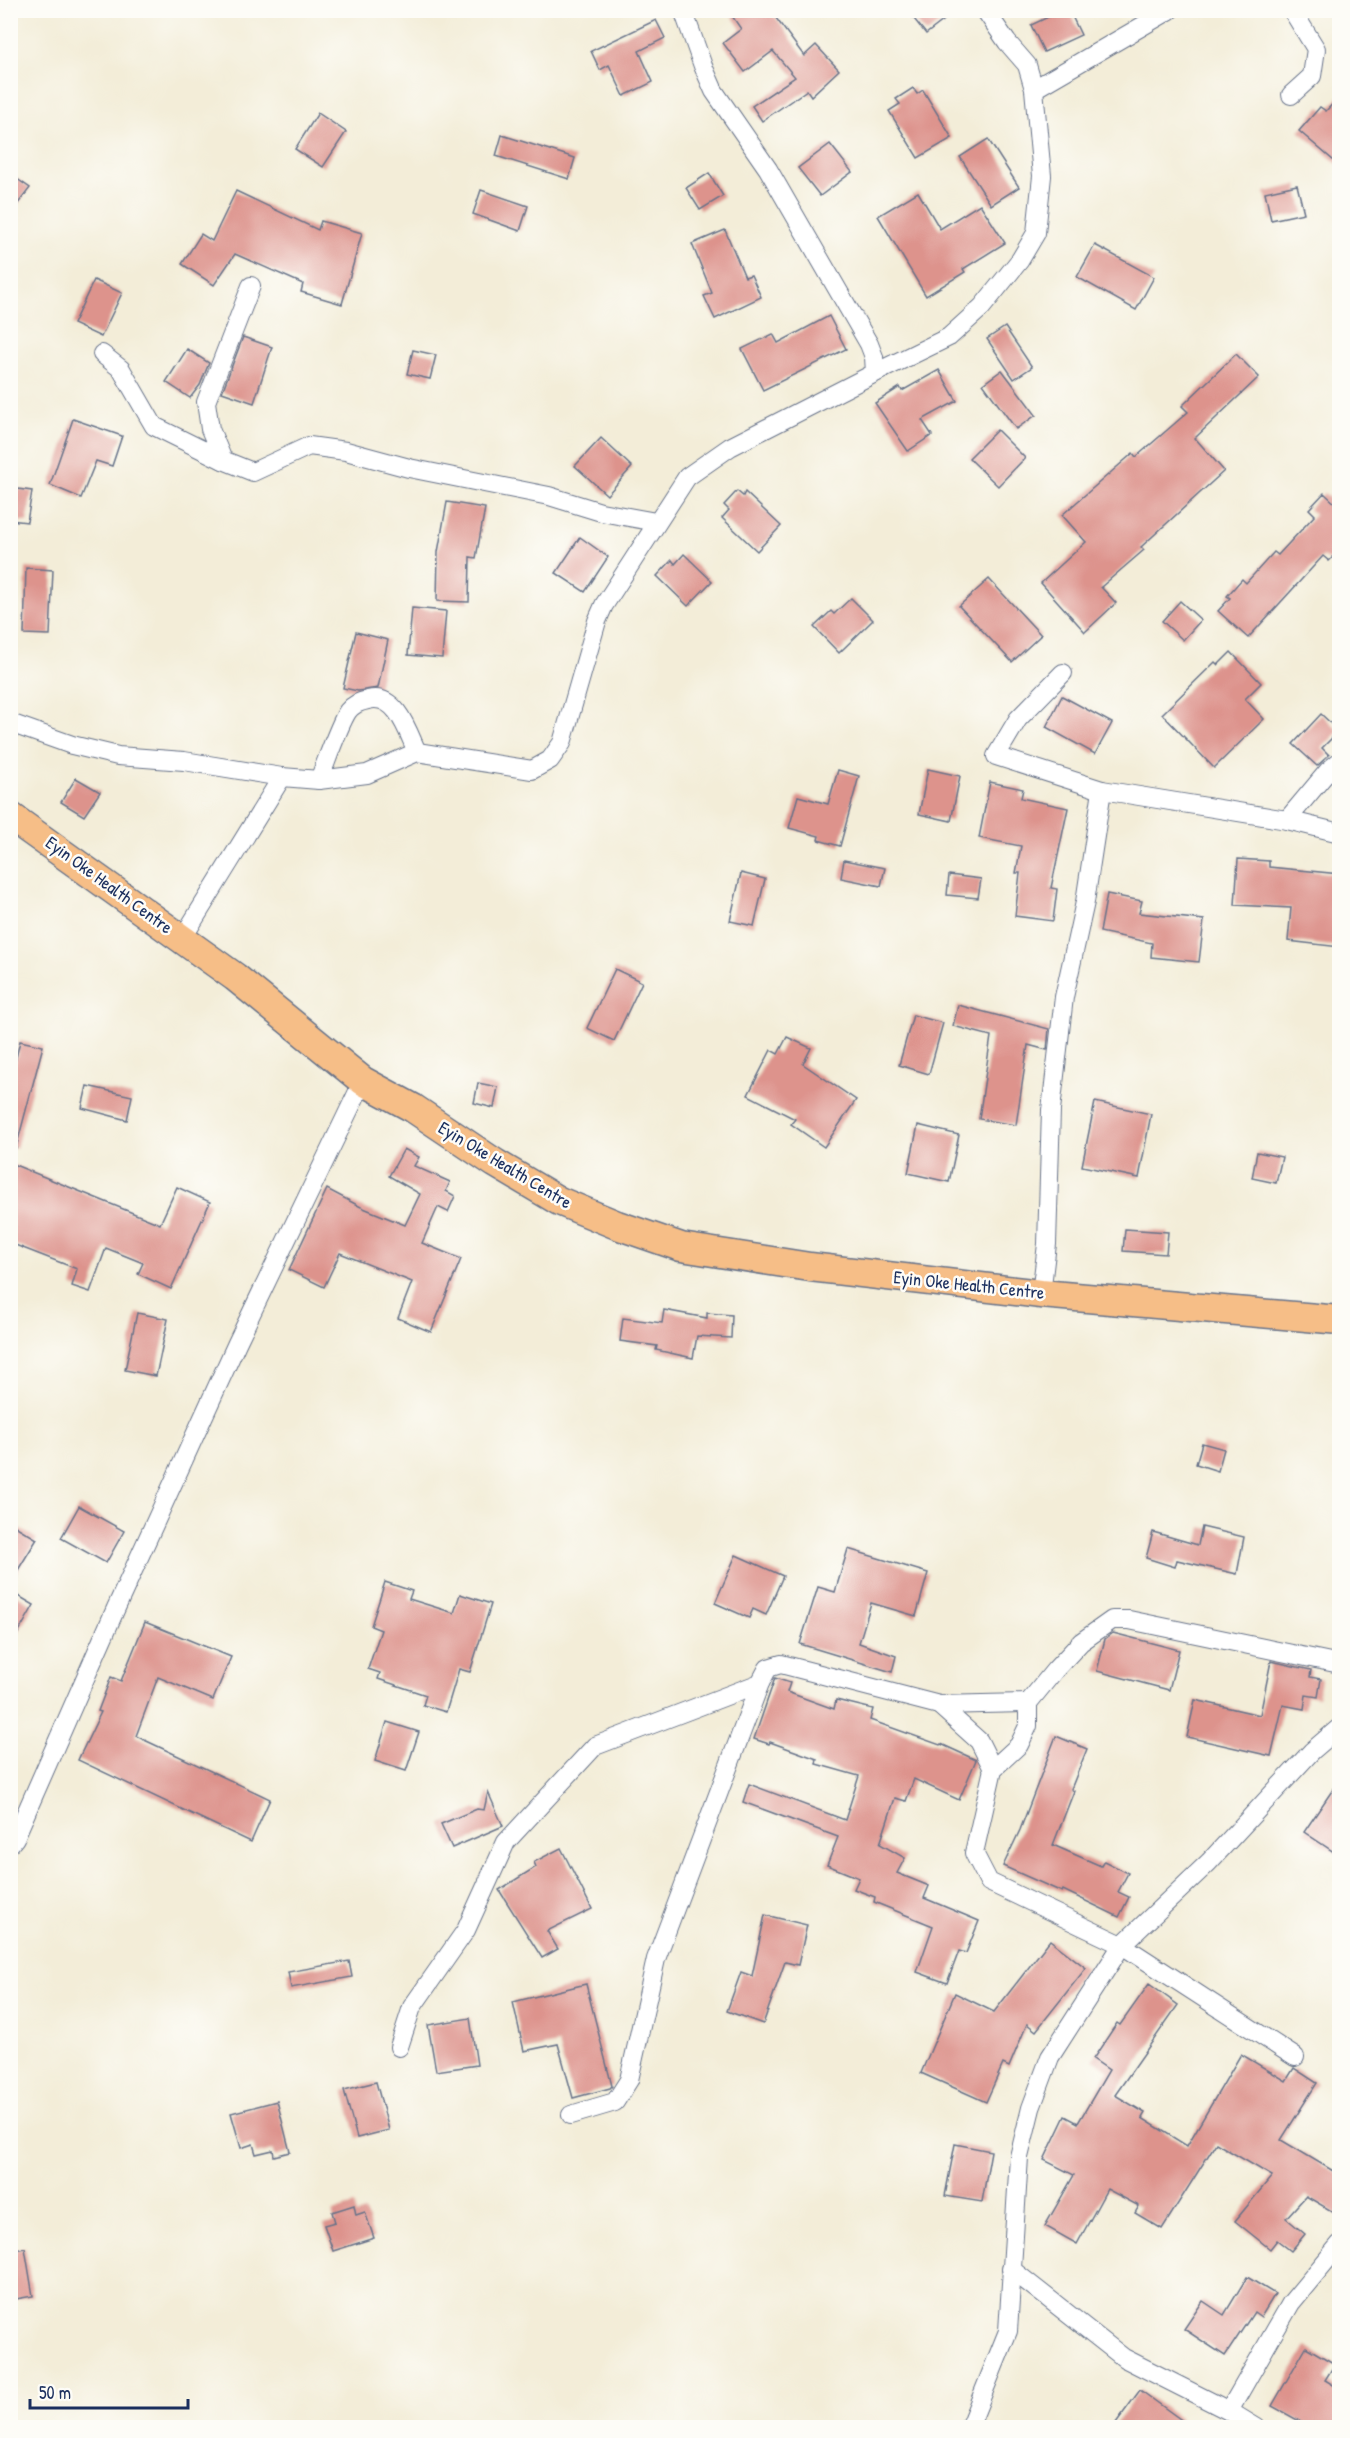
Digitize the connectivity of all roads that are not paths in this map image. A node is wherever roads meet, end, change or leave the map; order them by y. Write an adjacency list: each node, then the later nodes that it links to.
1 (683, 10): 9 (street)
2 (986, 10): 5 (street)
3 (1170, 10): 5 (street)
4 (1292, 10): 6 (street)
5 (1034, 89): 9 (street)
6 (1291, 95)
7 (251, 285): 10 (street)
8 (102, 354): 10 (street)
9 (875, 372): 11 (street)
10 (223, 460): 11 (street)
11 (656, 522): 14 (street)
12 (1063, 673): 18 (street)
13 (10, 723): 16 (street)
14 (417, 752): 17 (street); 17 (street)
15 (1340, 761): 20 (street)
16 (282, 777): 17 (street); 22 (street)
17 (319, 780)
18 (1102, 790): 20 (street); 24 (street)
19 (10, 816): 22 (main road, Eyin Oke Health Centre)
20 (1287, 820): 21 (street)
21 (1340, 833)
22 (182, 939): 23 (main road, Eyin Oke Health Centre)
23 (363, 1081): 24 (main road, Eyin Oke Health Centre); 32 (street)
24 (1041, 1294): 25 (main road, Eyin Oke Health Centre)
25 (1340, 1320)
26 (1340, 1664): 28 (street)
27 (760, 1683): 29 (street); 34 (street); 36 (street)
28 (1029, 1703): 29 (street); 31 (street)
29 (939, 1705): 31 (street)
30 (1340, 1727): 33 (street)
31 (993, 1769): 33 (street)
32 (10, 1844)
33 (1122, 1945): 35 (street); 38 (street)
34 (399, 2047)
35 (1295, 2057)
36 (571, 2115)
37 (1340, 2244): 39 (street)
38 (1011, 2269): 39 (street); 40 (street)
39 (1229, 2410): 41 (street)
40 (969, 2427)
41 (1257, 2427)

